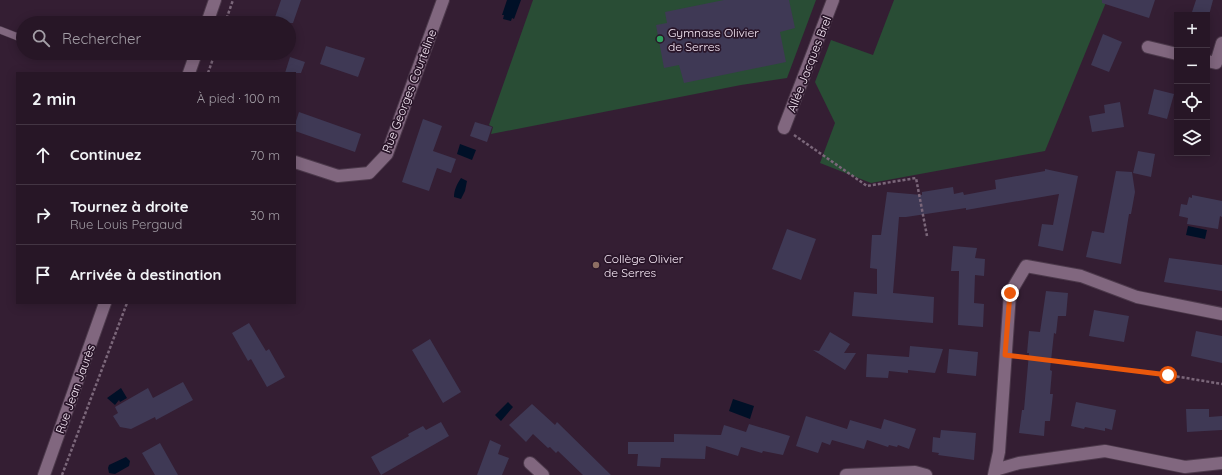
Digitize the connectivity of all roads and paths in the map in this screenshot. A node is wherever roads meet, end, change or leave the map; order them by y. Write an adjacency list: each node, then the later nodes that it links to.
1 (215, 0): 5 (street)
2 (233, 0): 6 (path)
3 (443, 0): 18 (street, Rue Georges Courteline)
4 (833, 0): 17 (street, Allée Jacques Brel)
5 (209, 16)
6 (227, 16)
7 (0, 30): 8 (lane)
8 (16, 36)
9 (1222, 43): 14 (street)
10 (1148, 47): 11 (street)
11 (1174, 53)
12 (194, 60): 15 (street)
13 (213, 60): 16 (path)
14 (1215, 63)
15 (189, 72)
16 (208, 72)
17 (784, 128): 19 (path)
18 (296, 162)
19 (927, 236)
20 (106, 304): 28 (street, Rue Jean Jaurès)
21 (127, 304): 29 (path)
22 (1222, 314): 23 (street)
23 (1005, 355): 24 (path); 27 (street)
24 (1222, 384)
25 (530, 463): 30 (street)
26 (1222, 464): 27 (street)
27 (995, 472)
28 (44, 475)
29 (62, 475)
30 (543, 475)
31 (846, 475): 32 (street)
32 (926, 475)

